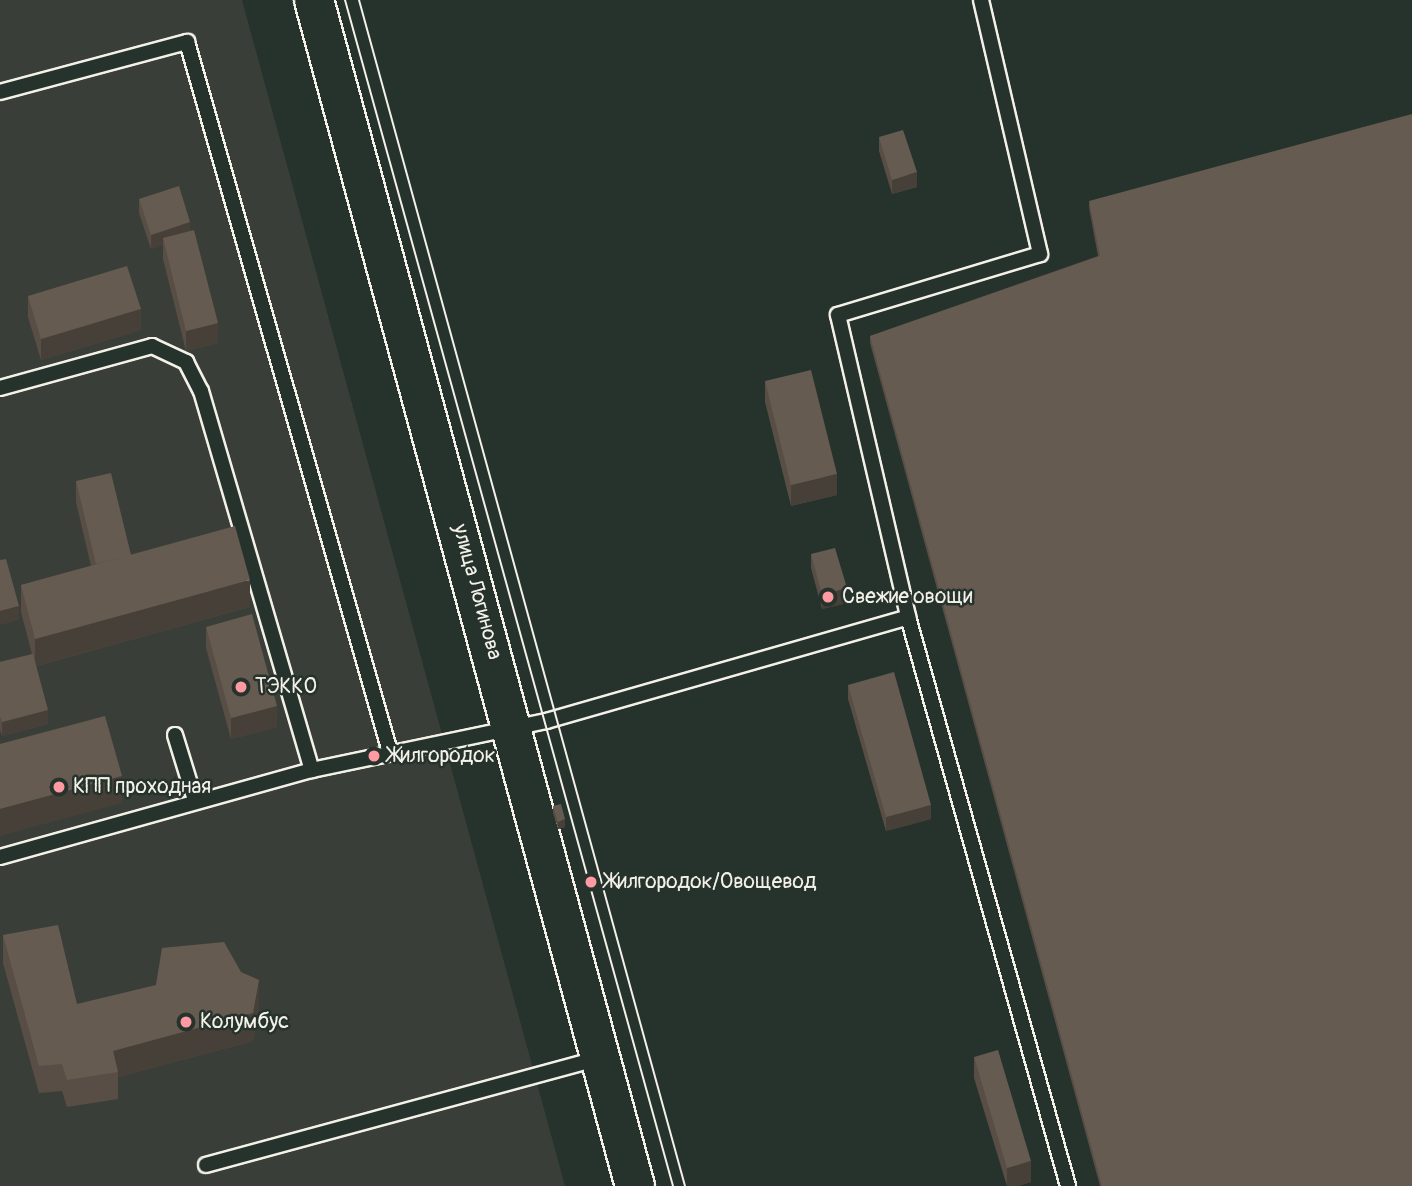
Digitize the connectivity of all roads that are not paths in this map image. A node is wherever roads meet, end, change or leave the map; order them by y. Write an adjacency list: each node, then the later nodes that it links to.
1 (314, 0): 6 (street, улица Логинова)
2 (981, 0): 5 (lane)
3 (0, 92): 8 (lane)
4 (0, 388): 9 (lane)
5 (908, 617): 6 (lane); 15 (lane)
6 (514, 729): 8 (lane); 12 (street, улица Логинова)
7 (175, 735): 10 (lane)
8 (390, 752): 9 (lane)
9 (312, 770): 10 (lane)
10 (195, 800): 11 (lane)
11 (0, 857)
12 (600, 1057): 13 (lane); 14 (street, улица Логинова)
13 (206, 1165)
14 (635, 1186)
15 (1068, 1186)

